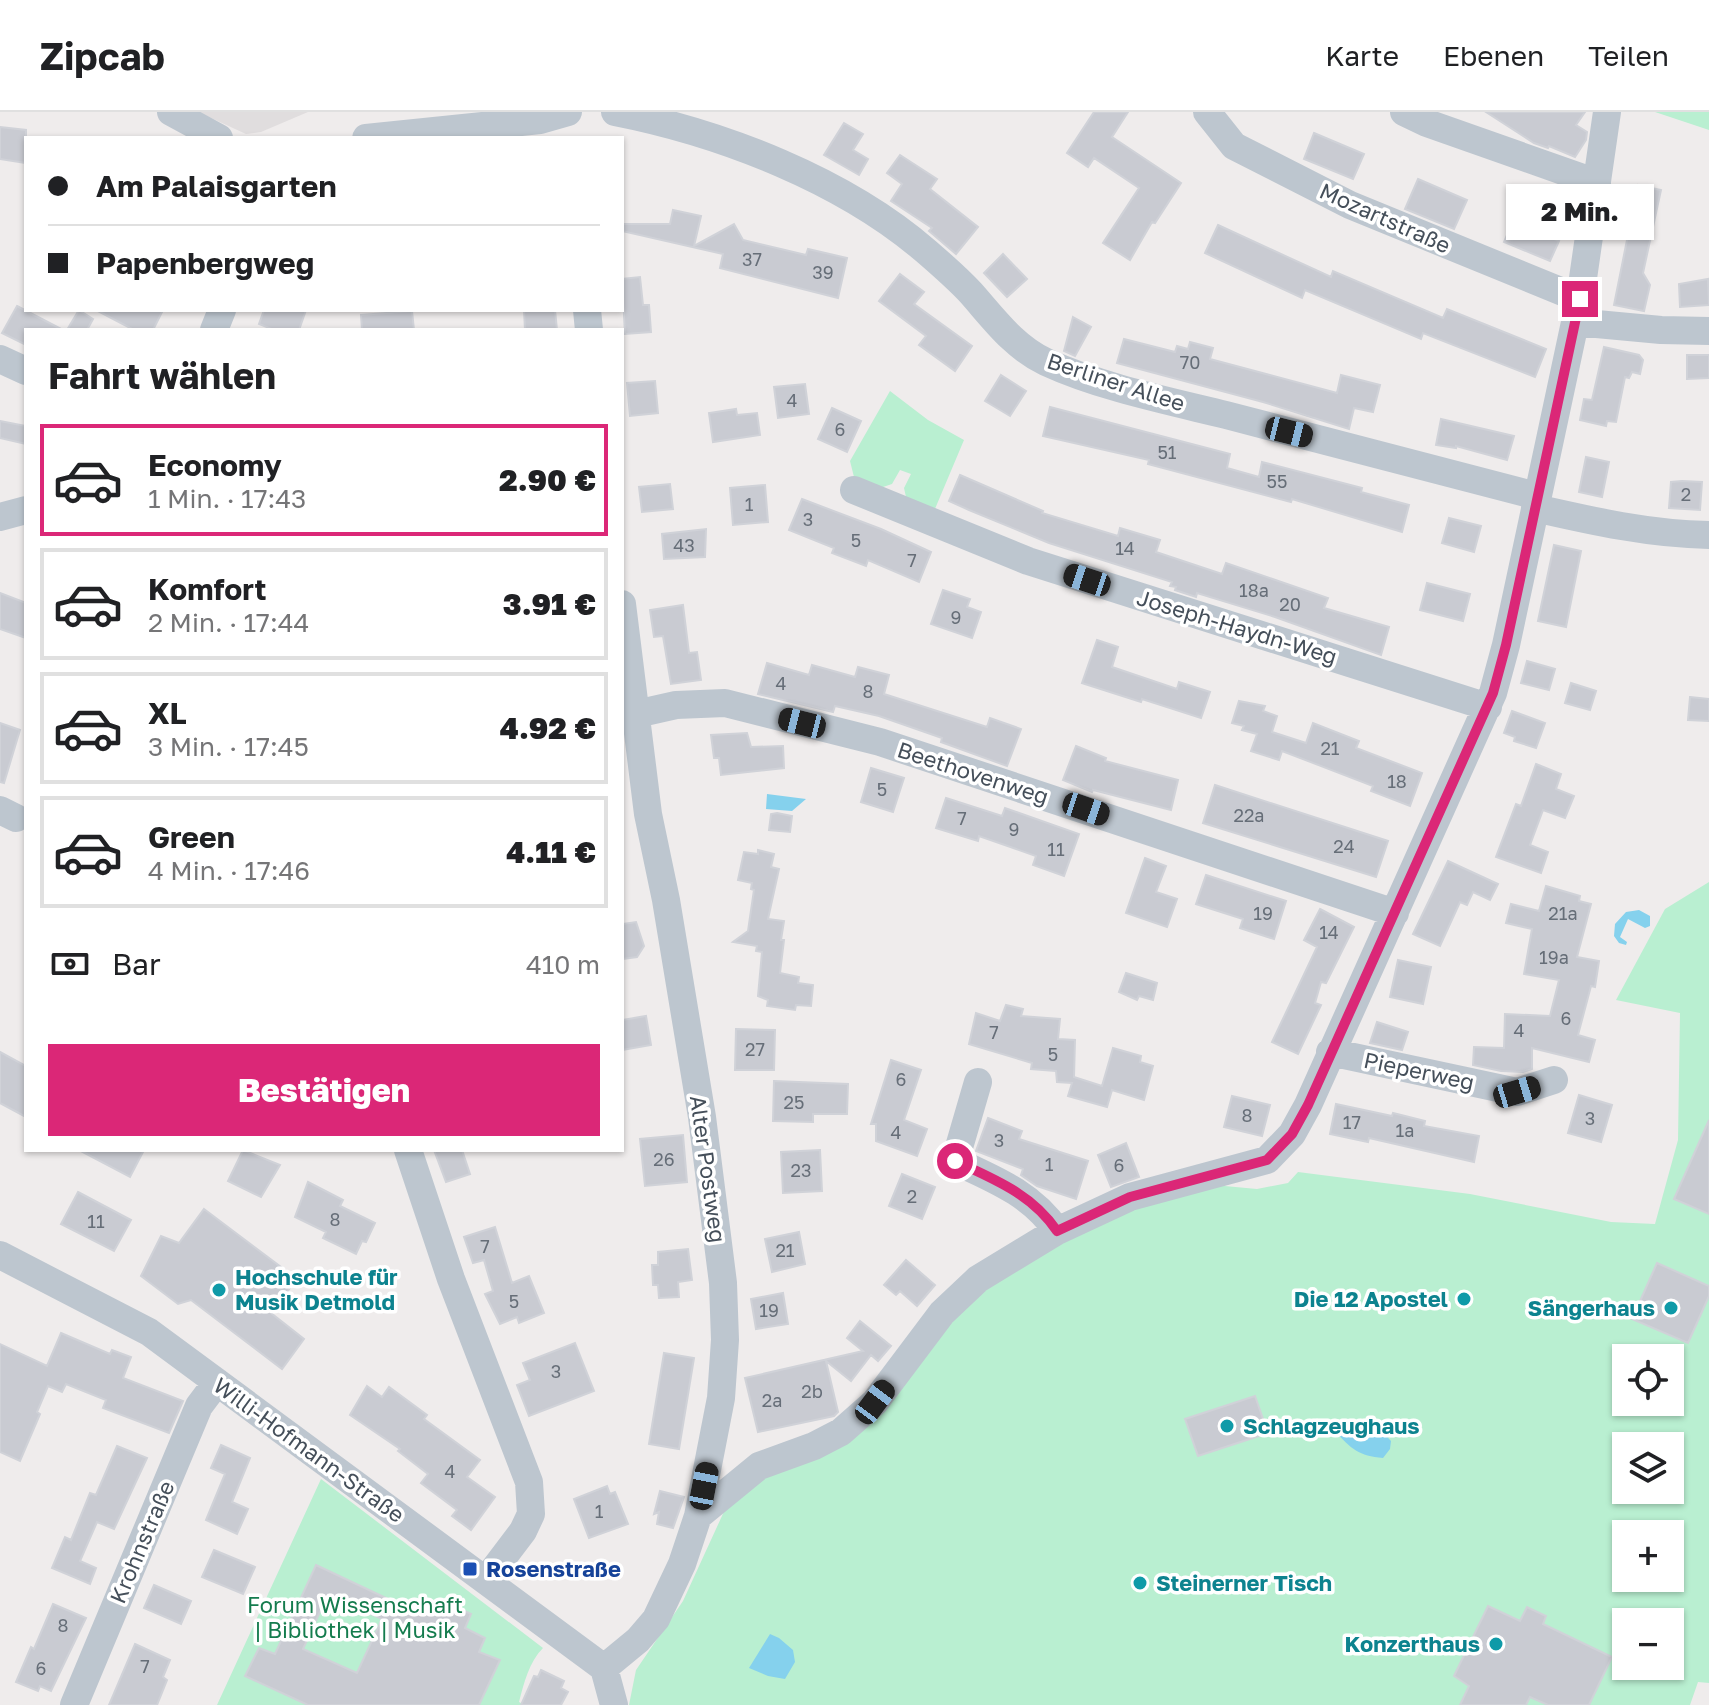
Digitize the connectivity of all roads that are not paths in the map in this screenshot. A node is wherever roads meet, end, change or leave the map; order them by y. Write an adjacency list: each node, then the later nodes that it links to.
1 (171, 112): 7 (street)
2 (615, 112): 15 (street, Berliner Allee)
3 (1207, 112): 10 (street, Mozartstraße)
4 (1404, 112): 9 (street)
5 (1607, 112): 9 (street)
6 (567, 119): 8 (street)
7 (215, 136)
8 (385, 136)
9 (1597, 183): 10 (street)
10 (1578, 311): 11 (street, Mozartstraße); 15 (street)
11 (1709, 331)
12 (0, 359): 13 (street)
13 (24, 370)
14 (854, 490): 20 (street, Joseph-Haydn-Weg)
15 (1536, 502): 18 (street, Berliner Allee); 20 (street)
16 (24, 511): 17 (street)
17 (0, 517)
18 (1709, 535)
19 (624, 620): 21 (street, Alter Postweg)
20 (1488, 707): 23 (street)
21 (636, 714): 22 (street, Alter Postweg); 23 (street, Beethovenweg)
22 (635, 817): 31 (street, Alter Postweg)
23 (1395, 913): 24 (street)
24 (1330, 1052): 25 (street, Pieperweg); 28 (street)
25 (1554, 1080)
26 (978, 1082): 28 (street)
27 (409, 1152): 32 (street)
28 (1057, 1231): 31 (street)
29 (0, 1255): 30 (street, Willi-Hofmann-Straße)
30 (217, 1382): 32 (street, Willi-Hofmann-Straße); 34 (street, Krohnstraße)
31 (698, 1516): 33 (street, Alter Postweg)
32 (486, 1580): 33 (street, Willi-Hofmann-Straße)
33 (604, 1668): 35 (street)
34 (74, 1705)
35 (614, 1705)

